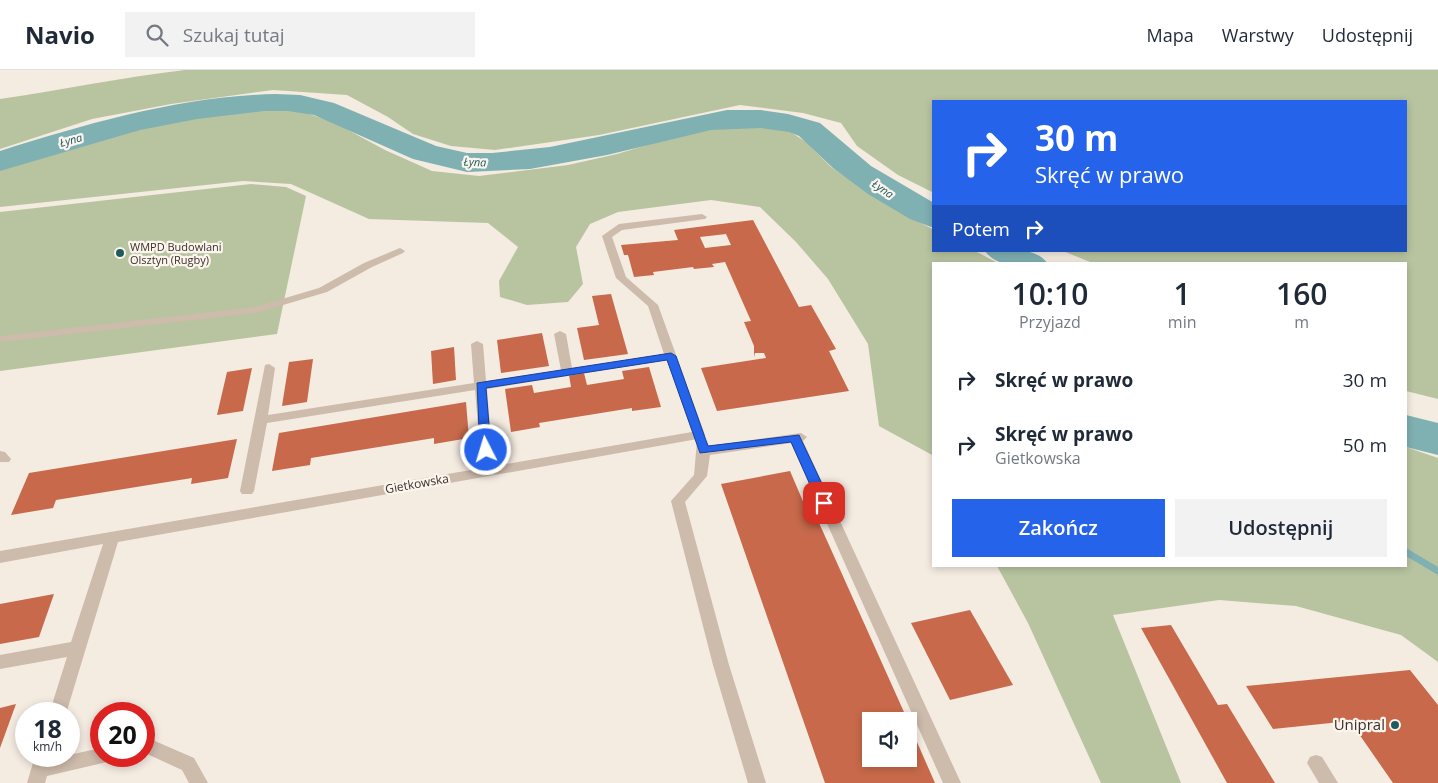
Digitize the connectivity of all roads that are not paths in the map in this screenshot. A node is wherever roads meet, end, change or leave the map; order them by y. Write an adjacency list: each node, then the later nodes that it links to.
1 (702, 217): 6 (street)
2 (400, 251): 4 (street)
3 (560, 334): 8 (street)
4 (0, 339)
5 (477, 344): 9 (street)
6 (671, 356): 8 (street); 11 (street)
7 (270, 368): 10 (street)
8 (567, 372): 9 (street)
9 (480, 385): 10 (street); 12 (street)
10 (260, 420): 14 (street)
11 (699, 435): 13 (street); 15 (street, Gietkowska)
12 (486, 450)
13 (704, 451): 25 (street); 26 (street)
14 (247, 492)
15 (112, 538): 16 (street, Gietkowska); 17 (street)
16 (0, 557)
17 (78, 648): 18 (street); 19 (street)
18 (0, 662)
19 (62, 702)
20 (155, 749): 24 (street)
21 (90, 758): 23 (street)
22 (1316, 763): 27 (street)
23 (40, 769)
24 (199, 783)
25 (757, 783)
26 (952, 783)
27 (1330, 783)

